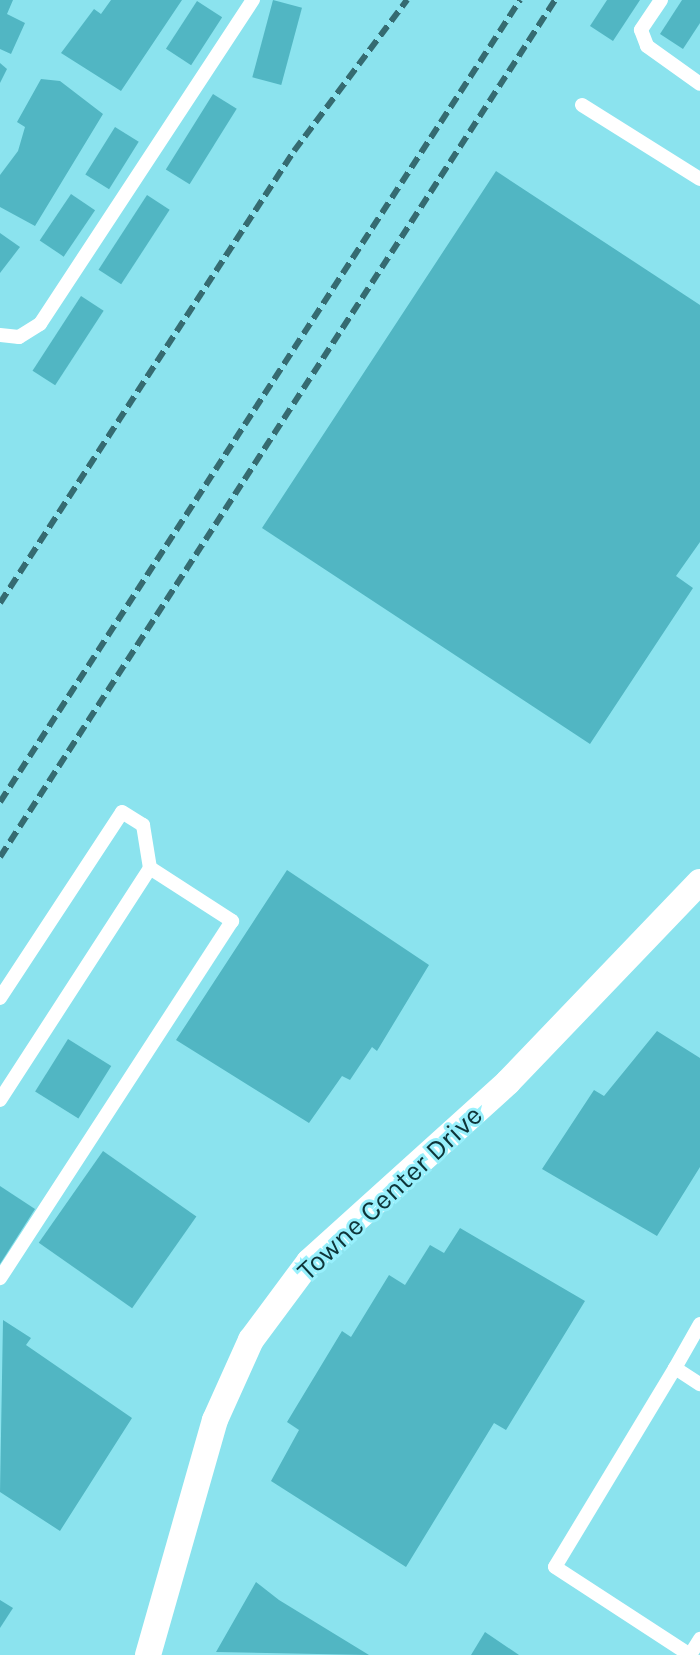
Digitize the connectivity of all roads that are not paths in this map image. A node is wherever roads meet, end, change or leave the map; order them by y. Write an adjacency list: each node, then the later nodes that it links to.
1 (253, 0): 6 (lane)
2 (661, 0): 3 (lane)
3 (700, 84)
4 (582, 105): 5 (lane)
5 (700, 179)
6 (0, 335)
7 (150, 868): 9 (lane); 10 (lane); 11 (lane)
8 (700, 882): 16 (street, Towne Center Drive)
9 (0, 998)
10 (0, 1100)
11 (0, 1278)
12 (700, 1324): 13 (lane)
13 (675, 1368): 14 (lane); 17 (lane)
14 (700, 1384)
15 (700, 1639): 17 (lane)
16 (148, 1655)
17 (690, 1655)

